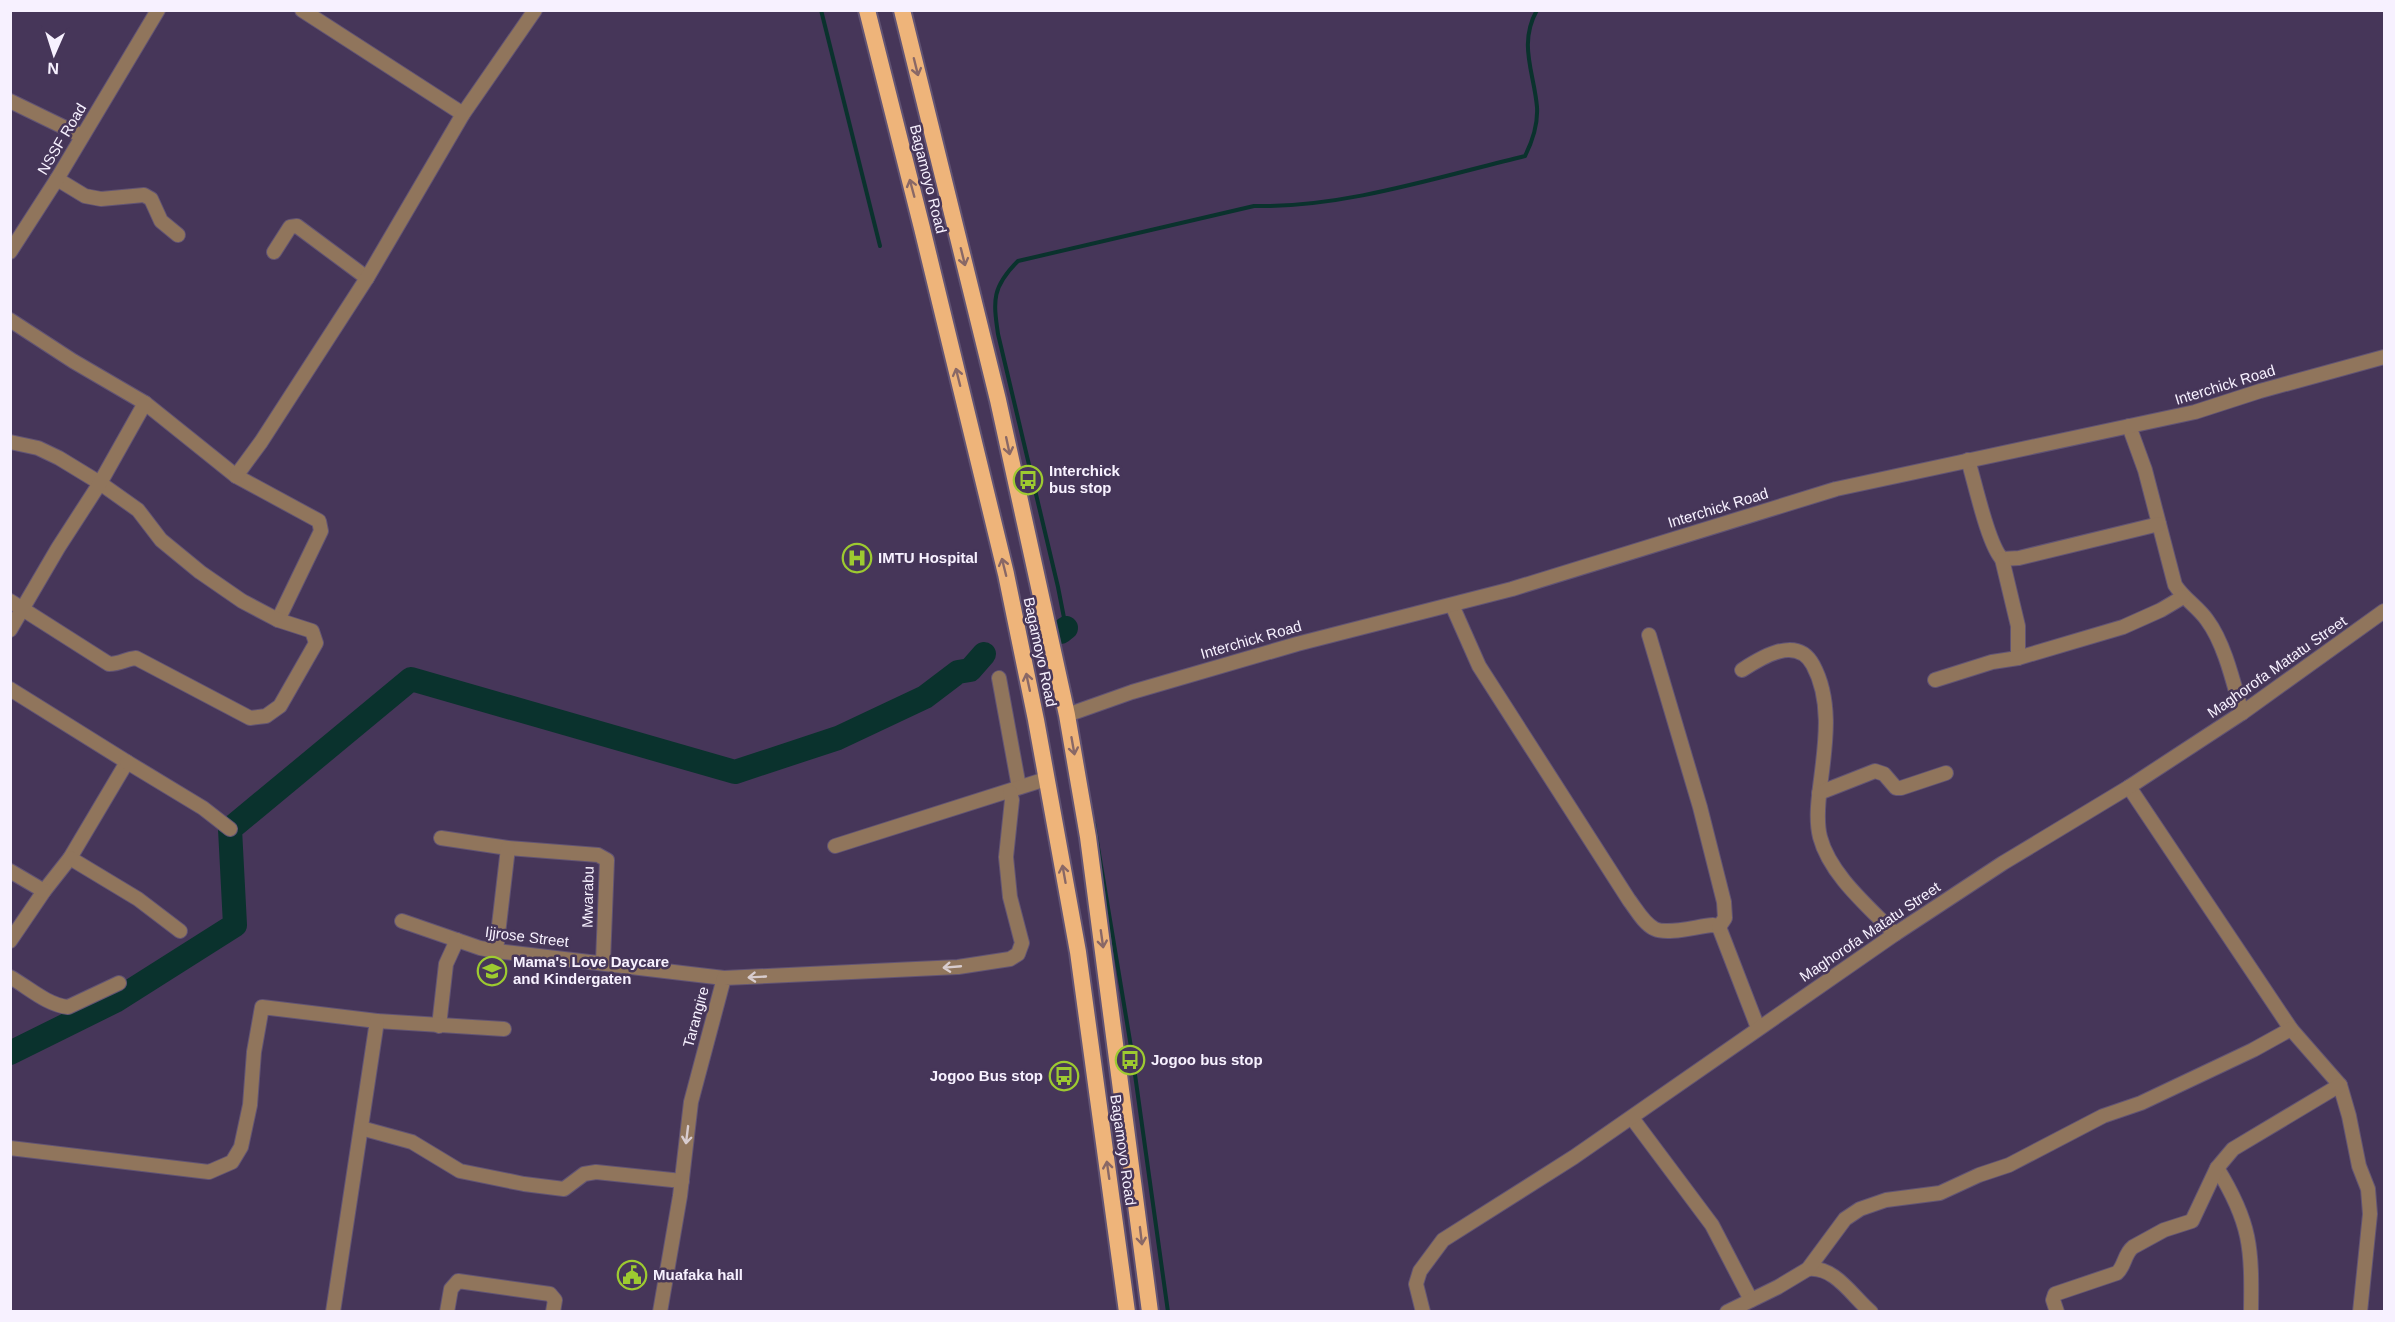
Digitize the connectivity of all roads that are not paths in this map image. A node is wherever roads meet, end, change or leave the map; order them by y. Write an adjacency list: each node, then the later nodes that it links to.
1 (158, 10): 8 (street, NSSF Road)
2 (302, 10): 7 (street)
3 (535, 10): 7 (street)
4 (867, 10): 41 (highway, Bagamoyo Road, one-way to 4)
5 (902, 10): 38 (highway, Bagamoyo Road, one-way to 38)
6 (10, 101): 8 (street)
7 (463, 114): 13 (street)
8 (82, 136): 9 (street, NSSF Road)
9 (57, 179): 10 (street); 11 (street, NSSF Road)
10 (178, 235)
11 (10, 252)
12 (274, 252): 13 (street)
13 (367, 278): 20 (street)
14 (10, 320): 16 (street)
15 (2385, 357): 17 (street, Interchick Road)
16 (145, 403): 20 (street); 21 (street)
17 (2129, 426): 19 (street, Interchick Road); 22 (street)
18 (10, 442): 21 (street)
19 (1968, 460): 23 (street); 26 (street, Interchick Road)
20 (236, 476): 29 (street)
21 (100, 483): 27 (street); 29 (street)
22 (2159, 524): 23 (street); 24 (street)
23 (2002, 559): 32 (street)
24 (2183, 597): 32 (street); 37 (street)
25 (10, 601): 27 (street)
26 (1452, 605): 38 (street, Interchick Road); 53 (street)
27 (23, 609): 29 (street); 30 (street)
28 (2385, 611): 37 (street, Maghorofa Matatu Street)
29 (278, 620)
30 (10, 630)
31 (1648, 635): 53 (street)
32 (2018, 658): 35 (street)
33 (1742, 670): 44 (street)
34 (999, 678): 43 (street)
35 (1935, 680)
36 (10, 689): 39 (street)
37 (2242, 714): 42 (street, Maghorofa Matatu Street)
38 (1067, 715): 81 (highway, Bagamoyo Road, one-way to 81)
39 (127, 762): 45 (street); 49 (street)
40 (1946, 773): 44 (street)
41 (1046, 779): 43 (street); 80 (highway, Bagamoyo Road, one-way to 41)
42 (2129, 787): 55 (street, Maghorofa Matatu Street); 67 (street)
43 (1015, 789): 47 (street); 61 (street, Tarangire, one-way to 61)
44 (1819, 793): 55 (street)
45 (230, 830)
46 (441, 838): 48 (street, Mwarabu)
47 (835, 846)
48 (508, 848): 58 (street); 59 (street, Mwarabu)
49 (70, 858): 51 (street); 54 (street)
50 (10, 871): 51 (street)
51 (44, 891): 56 (street)
52 (402, 921): 57 (street, Ijjrose Street)
53 (1719, 927): 65 (street)
54 (180, 932)
55 (1895, 934): 65 (street, Maghorofa Matatu Street)
56 (10, 940)
57 (457, 940): 58 (street, Ijjrose Street); 64 (street)
58 (496, 951): 59 (street, Ijjrose Street)
59 (603, 962): 61 (street, Ijjrose Street)
60 (10, 977): 62 (street)
61 (724, 978): 73 (street, Tarangire, one-way to 73)
62 (119, 982)
63 (377, 1021): 64 (street); 70 (street); 71 (street)
64 (439, 1026): 66 (street)
65 (1758, 1028): 69 (street, Maghorofa Matatu Street)
66 (504, 1029)
67 (2291, 1029): 68 (street); 74 (street)
68 (2340, 1085): 72 (street); 87 (street)
69 (1632, 1118): 75 (street); 82 (street, Maghorofa Matatu Street)
70 (361, 1128): 73 (street); 76 (street)
71 (10, 1148)
72 (2217, 1168): 85 (street); 86 (street)
73 (682, 1181): 79 (street, Tarangire)
74 (1808, 1269): 75 (street); 84 (street)
75 (1751, 1300): 83 (street)
76 (333, 1311)
77 (447, 1311): 78 (street)
78 (553, 1311)
79 (660, 1311)
80 (1127, 1311)
81 (1150, 1311)
82 (1423, 1311)
83 (1727, 1311)
84 (1871, 1311)
85 (2057, 1311)
86 (2251, 1311)
87 (2360, 1311)

